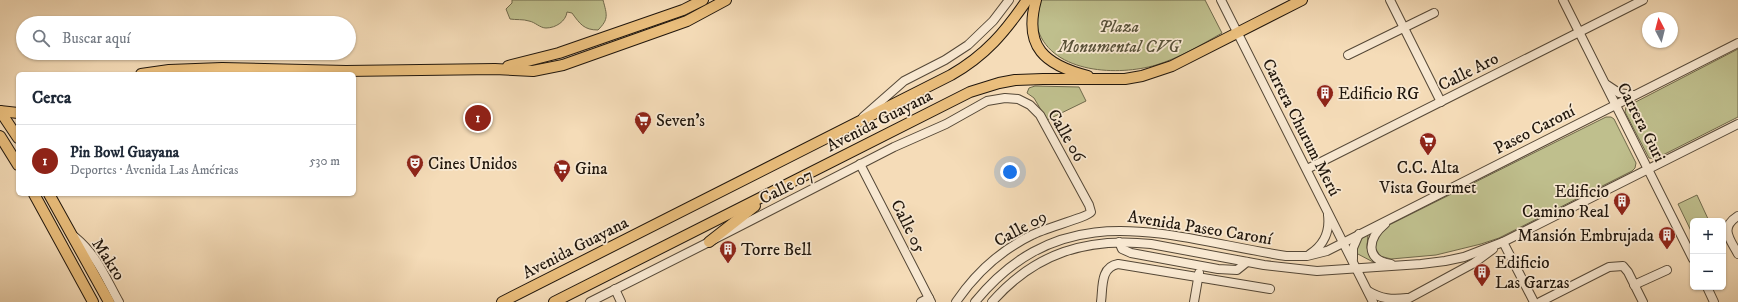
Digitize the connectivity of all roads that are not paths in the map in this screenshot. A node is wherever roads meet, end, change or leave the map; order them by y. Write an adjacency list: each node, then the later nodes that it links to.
1 (703, 0): 12 (main road)
2 (726, 0): 13 (main road)
3 (1009, 0): 29 (street)
4 (1028, 0): 29 (main road, Avenida Guayana)
5 (1036, 0): 21 (main road)
6 (1221, 0): 16 (street, Carrera Churum Merú)
7 (1302, 0): 16 (main road, Avenida Guayana)
8 (1390, 0): 14 (street)
9 (1563, 0): 15 (street, Carrera Guri)
10 (1643, 0): 15 (street, Calle Aro)
11 (1434, 13): 14 (street)
12 (663, 17): 13 (main road); 19 (main road)
13 (669, 28): 19 (main road)
14 (1404, 28): 18 (street); 25 (street)
15 (1579, 32): 22 (street, Carrera Guri); 25 (street, Calle Aro)
16 (1238, 33): 21 (main road, Avenida Guayana); 38 (street, Carrera Churum Merú)
17 (1738, 43): 23 (street, Paseo Caroní)
18 (1348, 55)
19 (495, 69): 20 (main road)
20 (155, 72)
21 (1103, 80): 39 (main road, Avenida Guayana)
22 (1606, 84): 23 (street); 26 (street, Carrera Guri)
23 (1639, 93): 26 (street, Paseo Caroní)
24 (998, 99): 36 (street, Calle 07); 43 (street, Calle 06)
25 (1441, 102): 38 (street, Calle Aro)
26 (1616, 105): 37 (street, Carrera Guri); 45 (street, Paseo Caroní)
27 (0, 111): 28 (main road); 31 (main road)
28 (16, 113)
29 (854, 124): 74 (main road, Avenida Guayana)
30 (1738, 124): 37 (street)
31 (16, 132)
32 (0, 136): 34 (main road)
33 (16, 136): 34 (main road)
34 (11, 152): 35 (main road)
35 (16, 161)
36 (860, 164): 48 (street, Calle 07); 69 (street, Calle 05)
37 (1649, 168): 51 (street); 52 (street, Carrera Guri)
38 (1307, 169): 42 (street, Carrera Churum Merú)
39 (785, 185): 48 (main road); 75 (main road, Avenida Guayana)
40 (35, 196): 61 (main road)
41 (50, 196): 47 (main road)
42 (1327, 208): 50 (street, Carrera Churum Merú); 54 (street)
43 (1091, 212): 79 (street, Calle 09)
44 (1738, 216): 53 (street)
45 (1393, 217): 46 (street, Paseo Caroní); 58 (street)
46 (1359, 234): 50 (street, Paseo Caroní); 55 (street)
47 (72, 235): 72 (main road); 73 (street, Makro)
48 (709, 242): 64 (street, Calle 07)
49 (1119, 242): 56 (street, Avenida Paseo Caroní); 57 (street); 81 (street, Avenida Paseo Caroní)
50 (1344, 242): 54 (street, Avenida Paseo Caroní); 55 (street, Carrera Churum Merú)
51 (1503, 242): 58 (street); 68 (street); 86 (street)
52 (1691, 254)
53 (1738, 254)
54 (1307, 256): 80 (street, Avenida Paseo Caroní)
55 (1353, 260): 59 (street, Carrera Churum Merú)
56 (1247, 262): 57 (street); 59 (street, Avenida Paseo Caroní)
57 (1200, 266): 62 (street)
58 (1399, 266): 59 (street)
59 (1357, 268): 67 (street, Carrera Churum Merú)
60 (1667, 270): 63 (street)
61 (77, 273): 70 (main road); 71 (main road)
62 (1198, 278): 65 (street); 82 (street); 83 (street)
63 (1634, 286): 87 (street); 88 (street)
64 (615, 289): 76 (street, Calle 07); 77 (street)
65 (1270, 289)
66 (1708, 290): 89 (street)
67 (1368, 291): 68 (street); 84 (street, Carrera Churum Merú)
68 (1409, 298): 85 (street)
69 (930, 300): 78 (street)
70 (86, 302)
71 (93, 302)
72 (109, 302)
73 (119, 302)
74 (502, 302)
75 (554, 302)
76 (590, 302)
77 (621, 302)
78 (920, 302)
79 (956, 302)
80 (975, 302)
81 (992, 302)
82 (1101, 302)
83 (1194, 302)
84 (1373, 302)
85 (1402, 302)
86 (1534, 302)
87 (1540, 302)
88 (1643, 302)
89 (1714, 302)

